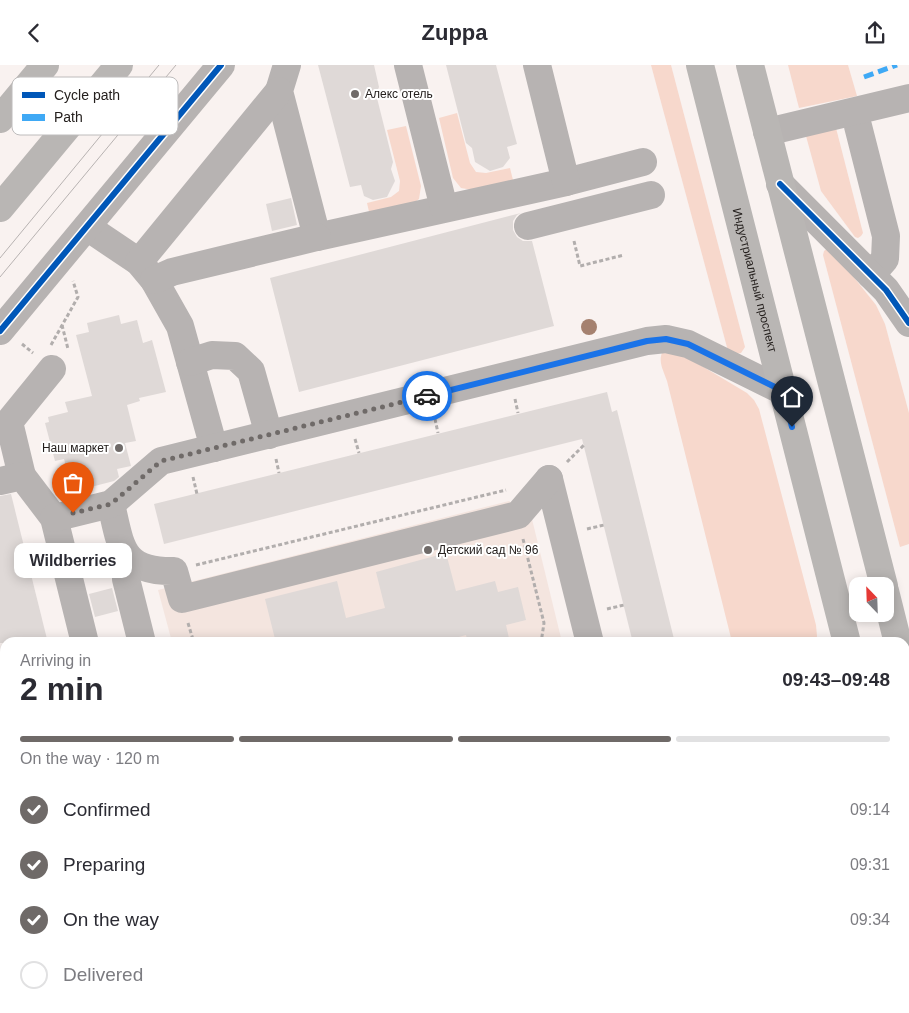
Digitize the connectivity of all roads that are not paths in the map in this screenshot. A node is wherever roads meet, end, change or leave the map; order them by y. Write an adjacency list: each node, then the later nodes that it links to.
1 (44, 65): 9 (main road)
2 (119, 65): 10 (main road)
3 (221, 65): 14 (street)
4 (287, 65): 11 (street)
5 (408, 65): 24 (street)
6 (536, 65): 21 (street)
7 (700, 65): 34 (main road, Индустриальный проспект)
8 (750, 65): 17 (main road)
9 (34, 77)
10 (109, 77)
11 (279, 91): 27 (street); 28 (street)
12 (909, 98): 17 (street)
13 (12, 104): 15 (main road)
14 (178, 117)
15 (0, 119)
16 (858, 126): 29 (street)
17 (767, 132): 22 (main road)
18 (60, 135): 23 (main road)
19 (163, 135): 25 (street)
20 (643, 163): 21 (street)
21 (566, 182): 24 (street)
22 (780, 184): 29 (street); 41 (main road)
23 (0, 207)
24 (444, 208): 27 (street)
25 (87, 227): 28 (street); 31 (street)
26 (530, 235): 26 (street)
27 (317, 237): 28 (street)
28 (147, 271): 33 (street)
29 (871, 275): 30 (street)
30 (909, 323)
31 (0, 331)
32 (57, 357): 37 (street)
33 (190, 361): 35 (street); 36 (street)
34 (783, 391): 35 (street); 46 (main road, Индустриальный проспект)
35 (269, 435): 36 (street)
36 (214, 448): 38 (street)
37 (11, 478): 39 (street)
38 (111, 504): 39 (street); 40 (street)
39 (54, 518): 43 (street)
40 (130, 561): 44 (street); 45 (street)
41 (882, 577)
42 (893, 623): 47 (main road)
43 (84, 637)
44 (140, 637)
45 (588, 637)
46 (843, 637)
47 (896, 637)

